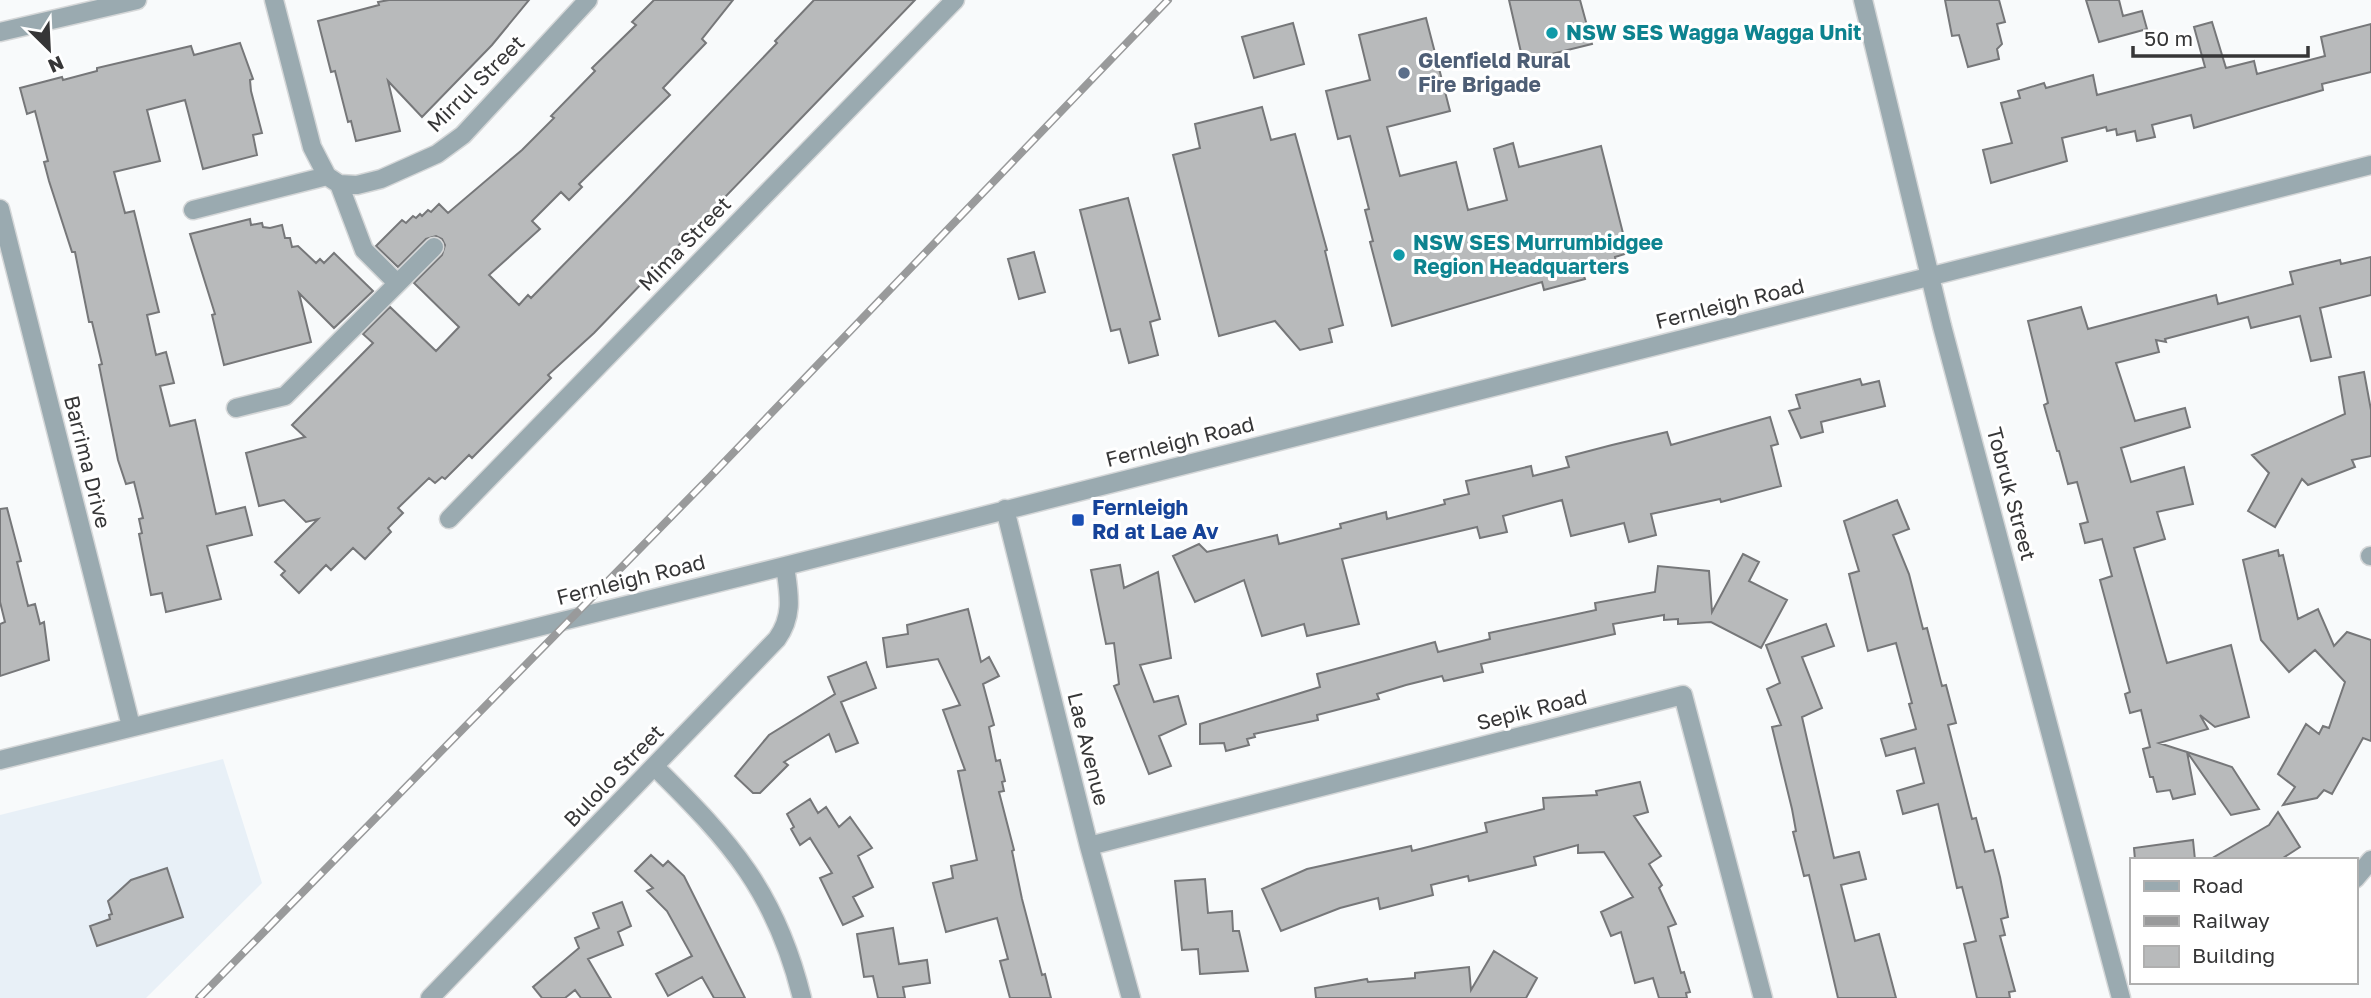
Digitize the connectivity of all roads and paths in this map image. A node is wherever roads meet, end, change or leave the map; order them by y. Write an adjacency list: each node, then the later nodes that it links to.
1 (138, 0): 6 (street)
2 (274, 0): 8 (street)
3 (588, 0): 8 (street, Mirrul Street)
4 (955, 0): 16 (street, Mima Street)
5 (1863, 0): 12 (street, Tobruk Street)
6 (0, 32)
7 (2371, 164): 12 (street, Fernleigh Road)
8 (333, 180): 10 (street, Mirrul Street); 13 (street)
9 (0, 209): 18 (street, Barrima Drive)
10 (193, 210)
11 (434, 247): 13 (street)
12 (1930, 278): 15 (street, Fernleigh Road); 24 (street, Tobruk Street)
13 (397, 283): 14 (street)
14 (236, 408)
15 (1005, 509): 17 (street, Fernleigh Road); 21 (street, Lae Avenue)
16 (449, 519)
17 (785, 566): 18 (street, Fernleigh Road); 20 (street, Bulolo Street)
18 (131, 726): 19 (street, Fernleigh Road)
19 (0, 760)
20 (655, 767): 25 (street, Bulolo Street); 26 (street)
21 (1089, 846): 27 (street, Lae Avenue); 28 (street, Sepik Road)
22 (2371, 860): 23 (street)
23 (2357, 877)
24 (2123, 988)
25 (430, 998)
26 (802, 998)
27 (1131, 998)
28 (1763, 998)

